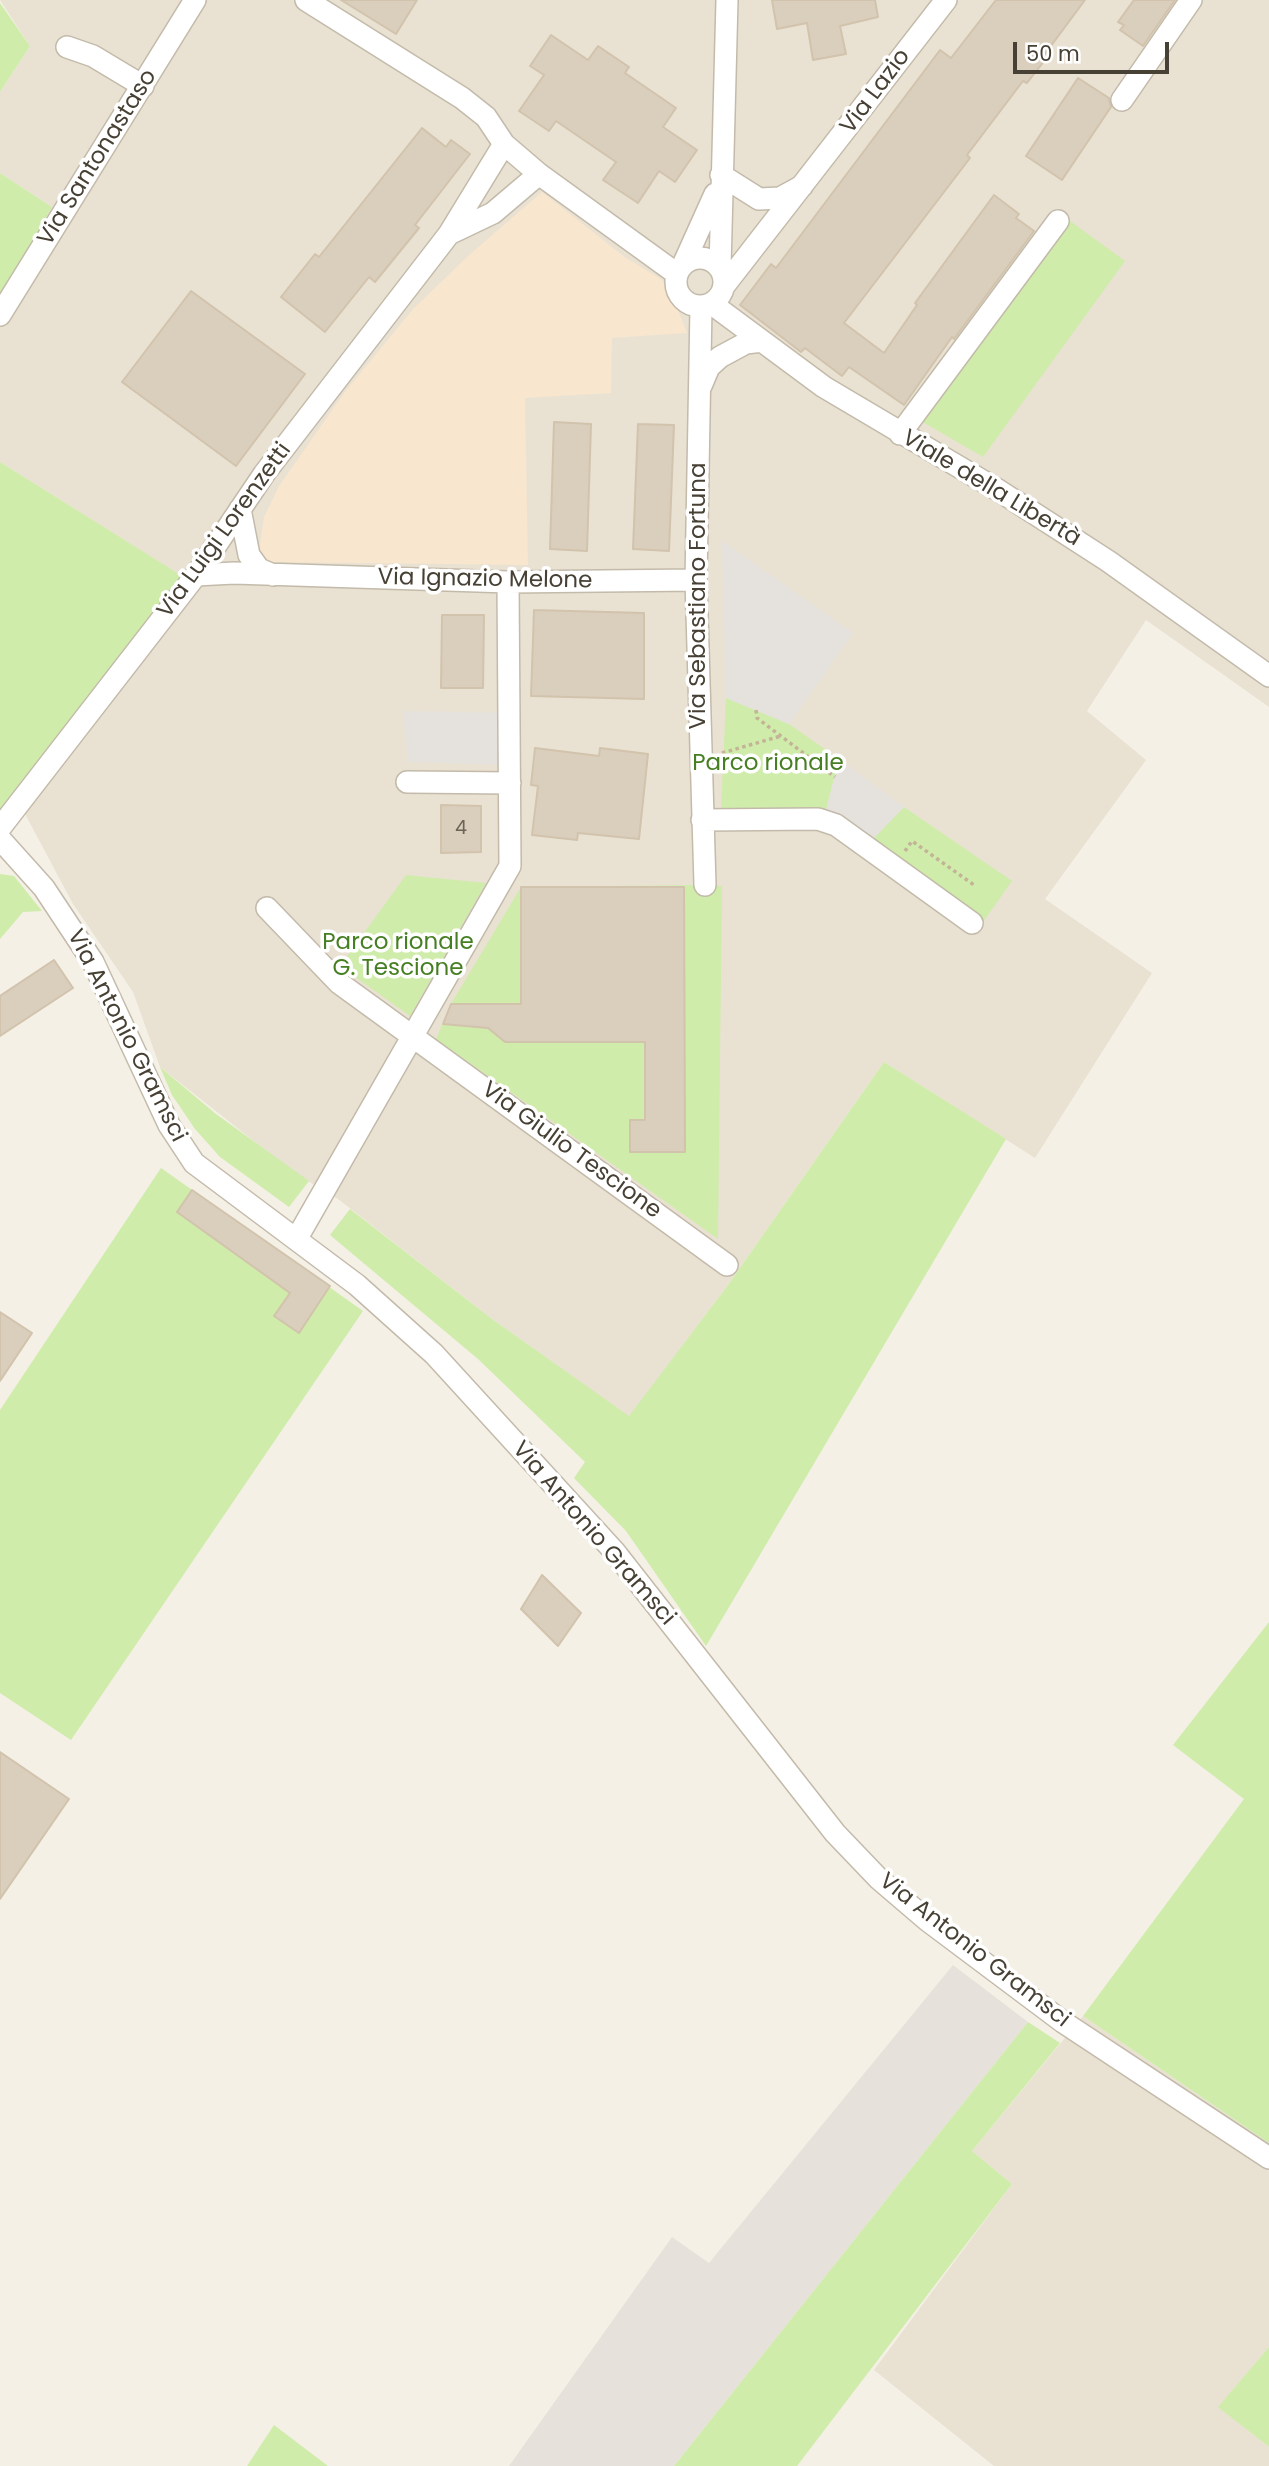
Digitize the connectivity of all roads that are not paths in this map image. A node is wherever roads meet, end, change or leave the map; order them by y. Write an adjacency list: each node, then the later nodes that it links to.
1 (195, 0): 7 (street, Via Santonastaso)
2 (306, 0): 9 (street, Viale della Libertà)
3 (727, 0): 11 (street, Via Sebastiano Fortuna)
4 (946, 0): 12 (street, Via Lazio)
5 (1191, 0): 8 (street)
6 (67, 47): 7 (street)
7 (143, 86): 19 (street, Via Santonastaso)
8 (1122, 100)
9 (504, 144): 10 (street, Viale della Libertà); 14 (street, Via Luigi Lorenzetti)
10 (539, 174): 14 (street); 16 (street, Viale della Libertà)
11 (721, 175): 12 (street, Via Lazio); 15 (street); 18 (street, Via Sebastiano Fortuna)
12 (807, 183): 18 (street, Via Lazio)
13 (1058, 221): 22 (street)
14 (449, 234): 23 (street, Via Luigi Lorenzetti)
15 (694, 236): 16 (street); 17 (street)
16 (645, 251): 17 (street, Viale della Libertà)
17 (680, 269): 18 (street, Viale della Libertà); 18 (street, Viale della Libertà)
18 (714, 291): 20 (street, Viale della Libertà); 21 (street, Via Sebastiano Fortuna)
19 (0, 315)
20 (762, 341): 21 (street, Via Sebastiano Fortuna); 22 (street, Viale della Libertà)
21 (699, 391): 26 (street, Via Sebastiano Fortuna)
22 (900, 434): 28 (street, Viale della Libertà)
23 (240, 509): 24 (street, Via Luigi Lorenzetti); 25 (street)
24 (196, 575): 25 (street, Via Ignazio Melone); 32 (street, Via Luigi Lorenzetti)
25 (273, 575): 27 (street, Via Ignazio Melone)
26 (696, 580): 27 (street, Via Ignazio Melone); 31 (street, Via Sebastiano Fortuna)
27 (508, 582): 30 (street)
28 (1269, 676)
29 (407, 782): 30 (street)
30 (510, 783): 37 (street)
31 (702, 820): 34 (street, Via Sebastiano Fortuna); 36 (street)
32 (0, 828)
33 (0, 839): 38 (street, Via Antonio Gramsci)
34 (705, 885)
35 (267, 908): 37 (street, Via Giulio Tescione)
36 (972, 923)
37 (415, 1037): 38 (street); 39 (street, Via Giulio Tescione)
38 (297, 1238): 40 (street, Via Antonio Gramsci)
39 (727, 1265)
40 (1269, 2158)

